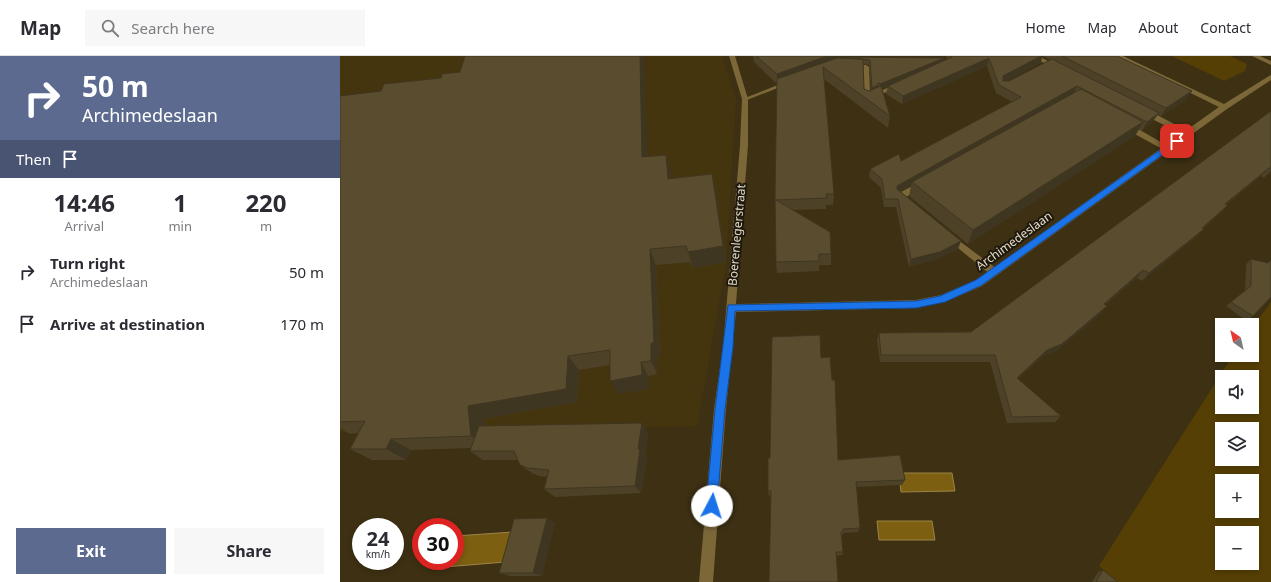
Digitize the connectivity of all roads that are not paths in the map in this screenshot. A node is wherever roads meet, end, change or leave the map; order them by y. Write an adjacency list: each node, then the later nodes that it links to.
1 (732, 56): 11 (street, Boerenlegerstraat)
2 (1034, 56): 7 (street)
3 (1118, 56): 12 (street)
4 (1255, 56): 5 (street)
5 (1271, 63)
6 (843, 66): 10 (street)
7 (1063, 70)
8 (1271, 77): 12 (street, Archimedeslaan)
9 (800, 79): 11 (street)
10 (903, 84)
11 (745, 99): 21 (street, Boerenlegerstraat)
12 (1224, 108): 15 (street, Archimedeslaan)
13 (1139, 109): 15 (street)
14 (1114, 120): 16 (street)
15 (1187, 134): 16 (street, Archimedeslaan)
16 (1168, 148): 20 (street, Archimedeslaan)
17 (928, 181): 18 (street)
18 (912, 206)
19 (941, 229): 20 (street)
20 (994, 272): 21 (street, Archimedeslaan)
21 (731, 308): 22 (street, Boerenlegerstraat)
22 (706, 582)

